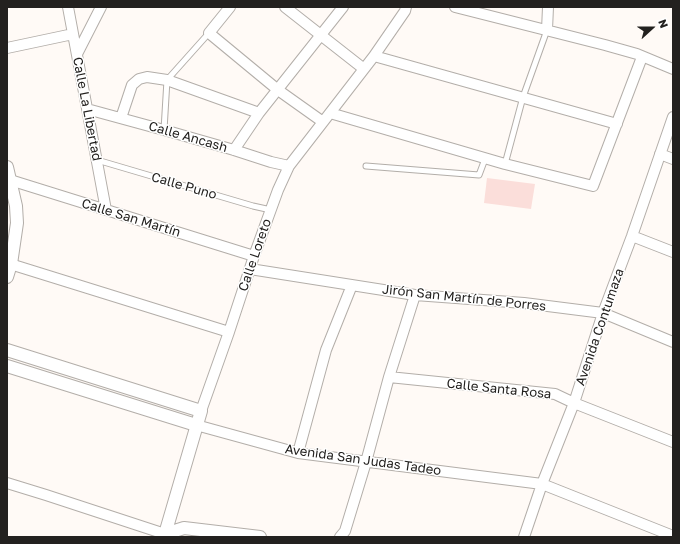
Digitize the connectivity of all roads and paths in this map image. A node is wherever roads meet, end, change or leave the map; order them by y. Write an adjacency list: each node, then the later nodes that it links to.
1 (68, 7): 11 (street, Calle La Libertad)
2 (101, 7): 14 (street)
3 (230, 7): 10 (street)
4 (285, 7): 12 (street)
5 (343, 7): 12 (street)
6 (406, 7): 15 (street, Calle Loreto)
7 (455, 7): 9 (street)
8 (548, 7): 9 (street)
9 (547, 30): 16 (street); 21 (lane)
10 (209, 33): 19 (lane); 20 (street)
11 (73, 34): 13 (street); 14 (street, Calle La Libertad)
12 (321, 35): 17 (street); 20 (street)
13 (7, 48)
14 (77, 54): 22 (street, Calle La Libertad)
15 (374, 56): 17 (street, Calle Loreto); 21 (street)
16 (642, 57): 18 (street); 28 (street)
17 (364, 69): 24 (street, Calle Loreto)
18 (673, 69)
19 (167, 80): 23 (street); 26 (street); 29 (lane)
20 (278, 90): 23 (street); 27 (street)
21 (523, 97): 28 (street); 35 (lane)
22 (87, 109): 26 (street, Calle Ancash); 34 (street, Calle La Libertad)
23 (259, 113): 30 (street)
24 (330, 114): 27 (street, Calle Loreto); 32 (street)
25 (673, 117): 31 (street, Avenida Contumaza)
26 (122, 118): 29 (street, Calle Ancash)
27 (323, 122): 36 (street, Calle Loreto)
28 (617, 124): 35 (street)
29 (164, 130): 30 (street, Calle Ancash)
30 (234, 150): 36 (street, Calle Ancash)
31 (660, 154): 33 (street); 42 (street, Avenida Contumaza)
32 (485, 159): 35 (street); 37 (lane)
33 (673, 159)
34 (97, 160): 40 (street, Calle La Libertad); 41 (lane, Calle Puno)
35 (505, 164)
36 (289, 166): 41 (street, Calle Loreto)
37 (366, 166)
38 (7, 167): 39 (street)
39 (8, 180): 40 (street, Calle San Martín); 45 (street)
40 (106, 210): 44 (street, Calle San Martín)
41 (271, 210): 44 (street, Calle Loreto)
42 (632, 236): 43 (street); 50 (street, Avenida Contumaza)
43 (673, 252)
44 (254, 256): 46 (street, Calle Loreto)
45 (9, 264): 47 (street); 51 (street)
46 (250, 269): 48 (street, Jirón San Martín de Porres); 51 (street, Calle Loreto)
47 (7, 277)
48 (352, 285): 49 (street, Jirón San Martín de Porres); 60 (street)
49 (415, 295): 50 (street, Jirón San Martín de Porres); 55 (street)
50 (602, 313): 52 (street, Jirón San Martín de Porres); 56 (street, Avenida Contumaza)
51 (229, 332): 57 (street, Calle Loreto)
52 (673, 342)
53 (7, 350): 57 (street)
54 (7, 366): 58 (street, Avenida San Judas Tadeo)
55 (389, 377): 56 (street, Calle Santa Rosa); 61 (street)
56 (574, 403): 59 (street, Calle Santa Rosa); 63 (street, Avenida Contumaza)
57 (201, 411): 58 (street, Calle Loreto)
58 (196, 425): 60 (street, Avenida San Judas Tadeo); 64 (street, Calle Loreto)
59 (673, 442)
60 (298, 453): 61 (street, Avenida San Judas Tadeo)
61 (366, 462): 63 (street, Avenida San Judas Tadeo); 67 (street)
62 (7, 483): 64 (street)
63 (542, 484): 65 (street, Avenida San Judas Tadeo); 68 (street, Avenida Contumaza)
64 (165, 535): 66 (street)
65 (673, 536)
66 (260, 537)
67 (340, 537)
68 (524, 537)

